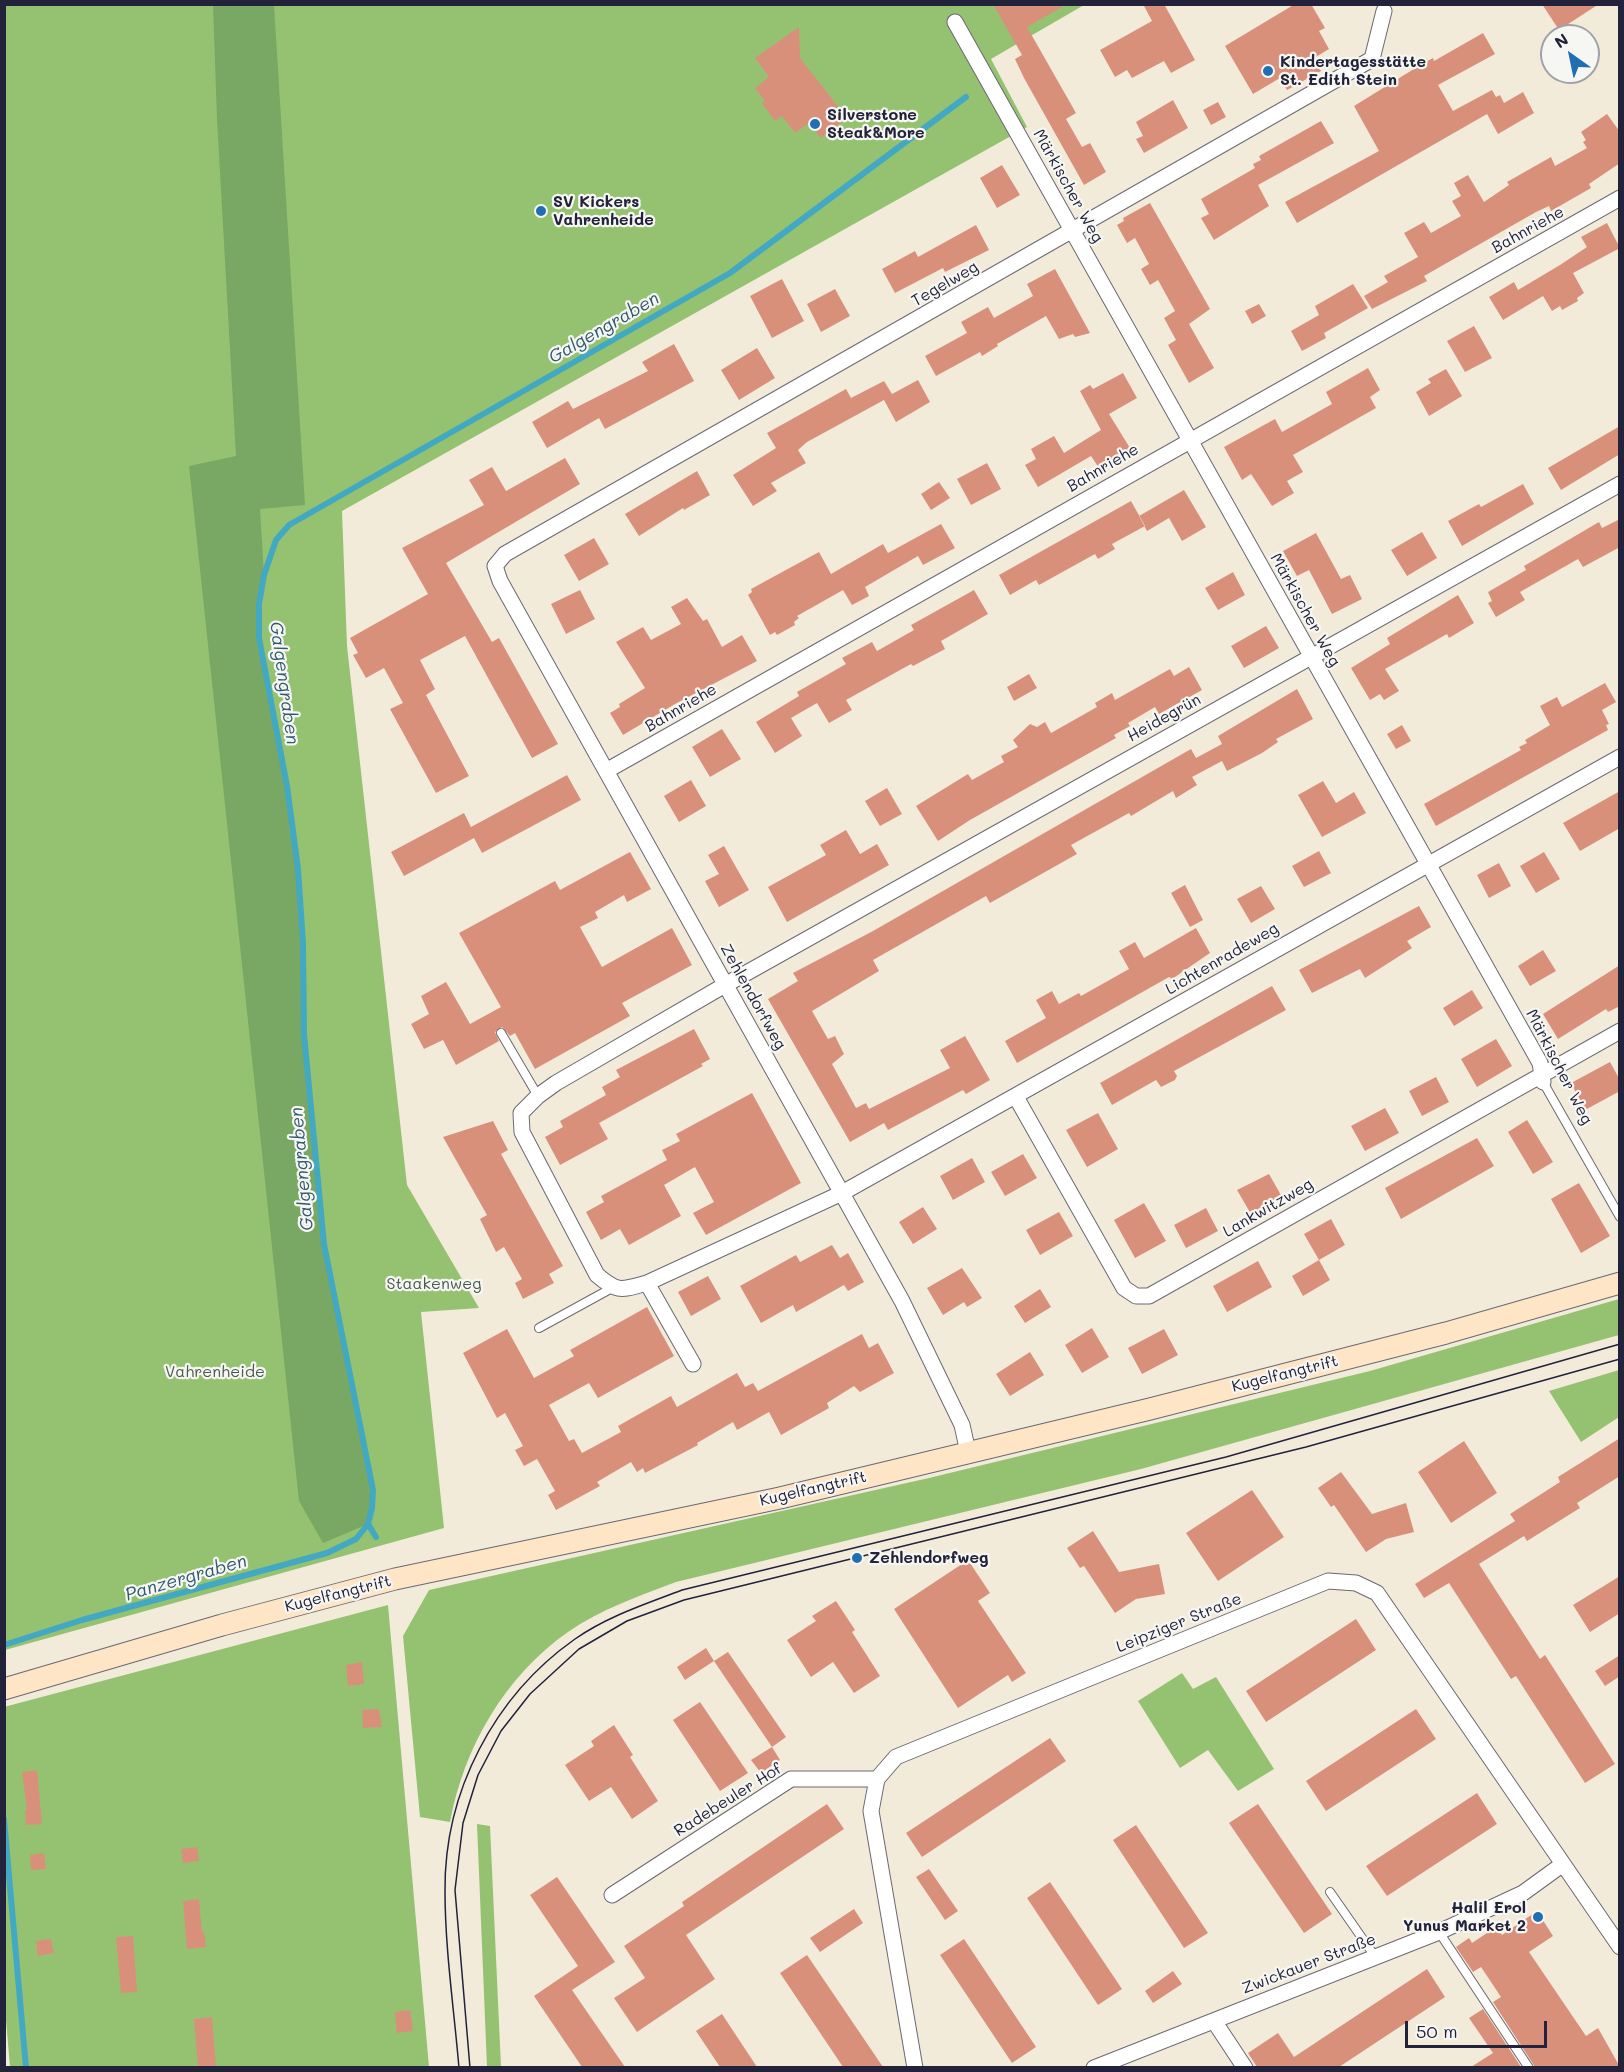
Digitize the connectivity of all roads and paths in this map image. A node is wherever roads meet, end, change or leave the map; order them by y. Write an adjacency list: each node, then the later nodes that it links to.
1 (1389, 8): 4 (street, Tegelweg)
2 (955, 22): 4 (street, Märkischer Weg)
3 (1620, 198): 5 (street, Bahnriehe)
4 (1073, 232): 5 (street, Märkischer Weg); 7 (street, Tegelweg)
5 (1189, 440): 8 (street, Märkischer Weg); 10 (street, Bahnriehe)
6 (1620, 484): 8 (street, Heidegrün)
7 (495, 566): 10 (street, Zehlendorfweg)
8 (1311, 656): 11 (street, Märkischer Weg); 12 (street, Heidegrün)
9 (1620, 757): 11 (street, Lichtenradeweg)
10 (606, 771): 12 (street, Zehlendorfweg)
11 (1427, 864): 15 (street, Märkischer Weg); 17 (street, Lichtenradeweg)
12 (725, 985): 16 (street); 18 (street, Zehlendorfweg)
13 (1620, 1031): 15 (street, Lankwitzweg)
14 (501, 1033): 16 (lane)
15 (1542, 1078): 17 (street, Lankwitzweg); 19 (lane, Märkischer Weg)
16 (537, 1096): 22 (street)
17 (1016, 1097): 18 (street, Lichtenradeweg)
18 (842, 1192): 20 (street); 25 (street, Zehlendorfweg)
19 (1620, 1217)
20 (647, 1283): 22 (street); 24 (street)
21 (1620, 1283): 25 (street, Kugelfangtrift)
22 (612, 1288): 23 (lane)
23 (539, 1328)
24 (693, 1364)
25 (968, 1452): 26 (street, Kugelfangtrift)
26 (4, 1689)
27 (877, 1779): 28 (street, Leipziger Straße); 30 (street, Radebeuler Hof); 35 (street)
28 (1563, 1864): 31 (street, Zwickauer Straße); 32 (street, Leipziger Straße)
29 (1330, 1892): 33 (lane)
30 (612, 1895)
31 (1439, 1932): 33 (street, Zwickauer Straße); 38 (lane)
32 (1620, 1947)
33 (1376, 1958): 34 (street, Zwickauer Straße)
34 (1214, 2021): 36 (street, Zwickauer Straße); 37 (street)
35 (915, 2067)
36 (1094, 2067)
37 (1245, 2067)
38 (1529, 2067)

